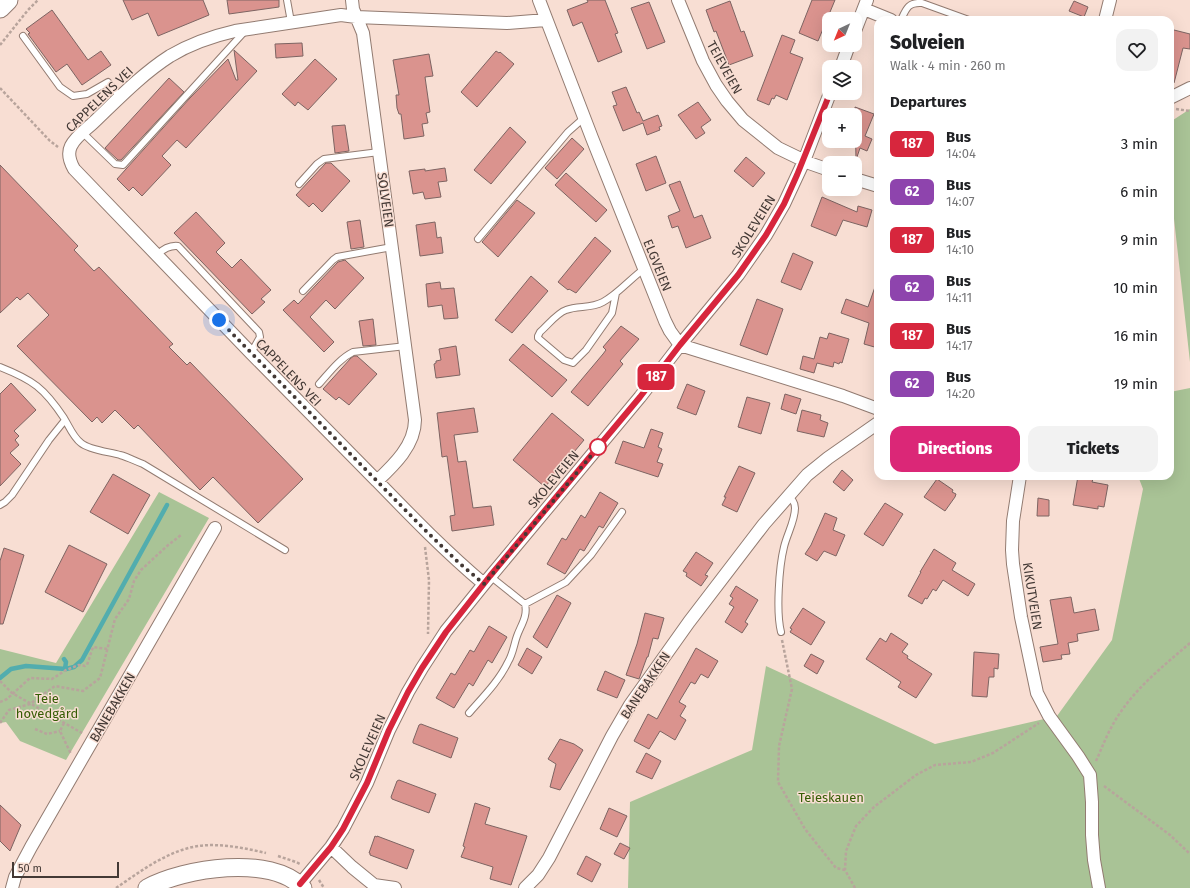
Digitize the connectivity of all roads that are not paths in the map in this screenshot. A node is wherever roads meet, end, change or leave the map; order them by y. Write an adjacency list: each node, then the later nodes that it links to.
1 (8, 0): 8 (main road)
2 (287, 0): 16 (lane)
3 (352, 0): 14 (street, SOLVEIEN)
4 (539, 0): 15 (street, ELGVEIEN)
5 (678, 0): 26 (street, TEIEVEIEN)
6 (1110, 0): 13 (street)
7 (866, 5): 9 (street); 10 (street)
8 (0, 8)
9 (862, 14)
10 (884, 16)
11 (903, 16): 12 (lane)
12 (958, 16)
13 (1106, 16)
14 (356, 17): 15 (street, CAPPELENS VEI); 16 (street, CAPPELENS VEI); 25 (street, SOLVEIEN)
15 (546, 20): 23 (street, ELGVEIEN)
16 (291, 22): 17 (street, CAPPELENS VEI)
17 (247, 29): 21 (street, CAPPELENS VEI); 24 (lane)
18 (23, 36): 21 (lane)
19 (1190, 88): 20 (street)
20 (1174, 96)
21 (120, 97): 24 (street, CAPPELENS VEI)
22 (827, 100): 26 (street, SKOLEVEIEN)
23 (585, 117): 31 (lane); 34 (street, ELGVEIEN)
24 (83, 133): 33 (street, CAPPELENS VEI)
25 (379, 152): 29 (lane); 32 (street, SOLVEIEN)
26 (804, 161): 27 (street, TEIEVEIEN); 37 (street, SKOLEVEIEN)
27 (822, 167)
28 (862, 181): 30 (street)
29 (299, 184)
30 (874, 185)
31 (478, 239)
32 (392, 248): 35 (lane); 38 (street, SOLVEIEN)
33 (156, 254): 39 (street, CAPPELENS VEI); 39 (lane)
34 (644, 269): 36 (lane); 37 (street, ELGVEIEN)
35 (302, 291)
36 (616, 292): 36 (lane)
37 (680, 345): 42 (street); 52 (street, SKOLEVEIEN)
38 (406, 346): 41 (lane); 46 (street, SOLVEIEN)
39 (251, 353): 46 (street, CAPPELENS VEI)
40 (0, 367): 43 (lane)
41 (319, 384)
42 (874, 408)
43 (65, 420): 48 (lane); 51 (lane)
44 (874, 426): 47 (street, BANEBAKKEN)
45 (1019, 480): 62 (street, KIKUTVEIEN)
46 (377, 481): 52 (street)
47 (788, 496): 54 (lane); 61 (street, BANEBAKKEN)
48 (0, 505)
49 (622, 512): 53 (lane)
50 (215, 528): 58 (street, BANEBAKKEN)
51 (285, 550)
52 (487, 580): 53 (lane); 56 (street, SKOLEVEIEN)
53 (525, 604): 55 (lane)
54 (781, 632)
55 (469, 713)
56 (331, 847): 57 (street, SKOLEVEIEN); 60 (street)
57 (301, 886): 59 (main road)
58 (12, 888)
59 (147, 888)
60 (395, 888)
61 (525, 888)
62 (1099, 888)

